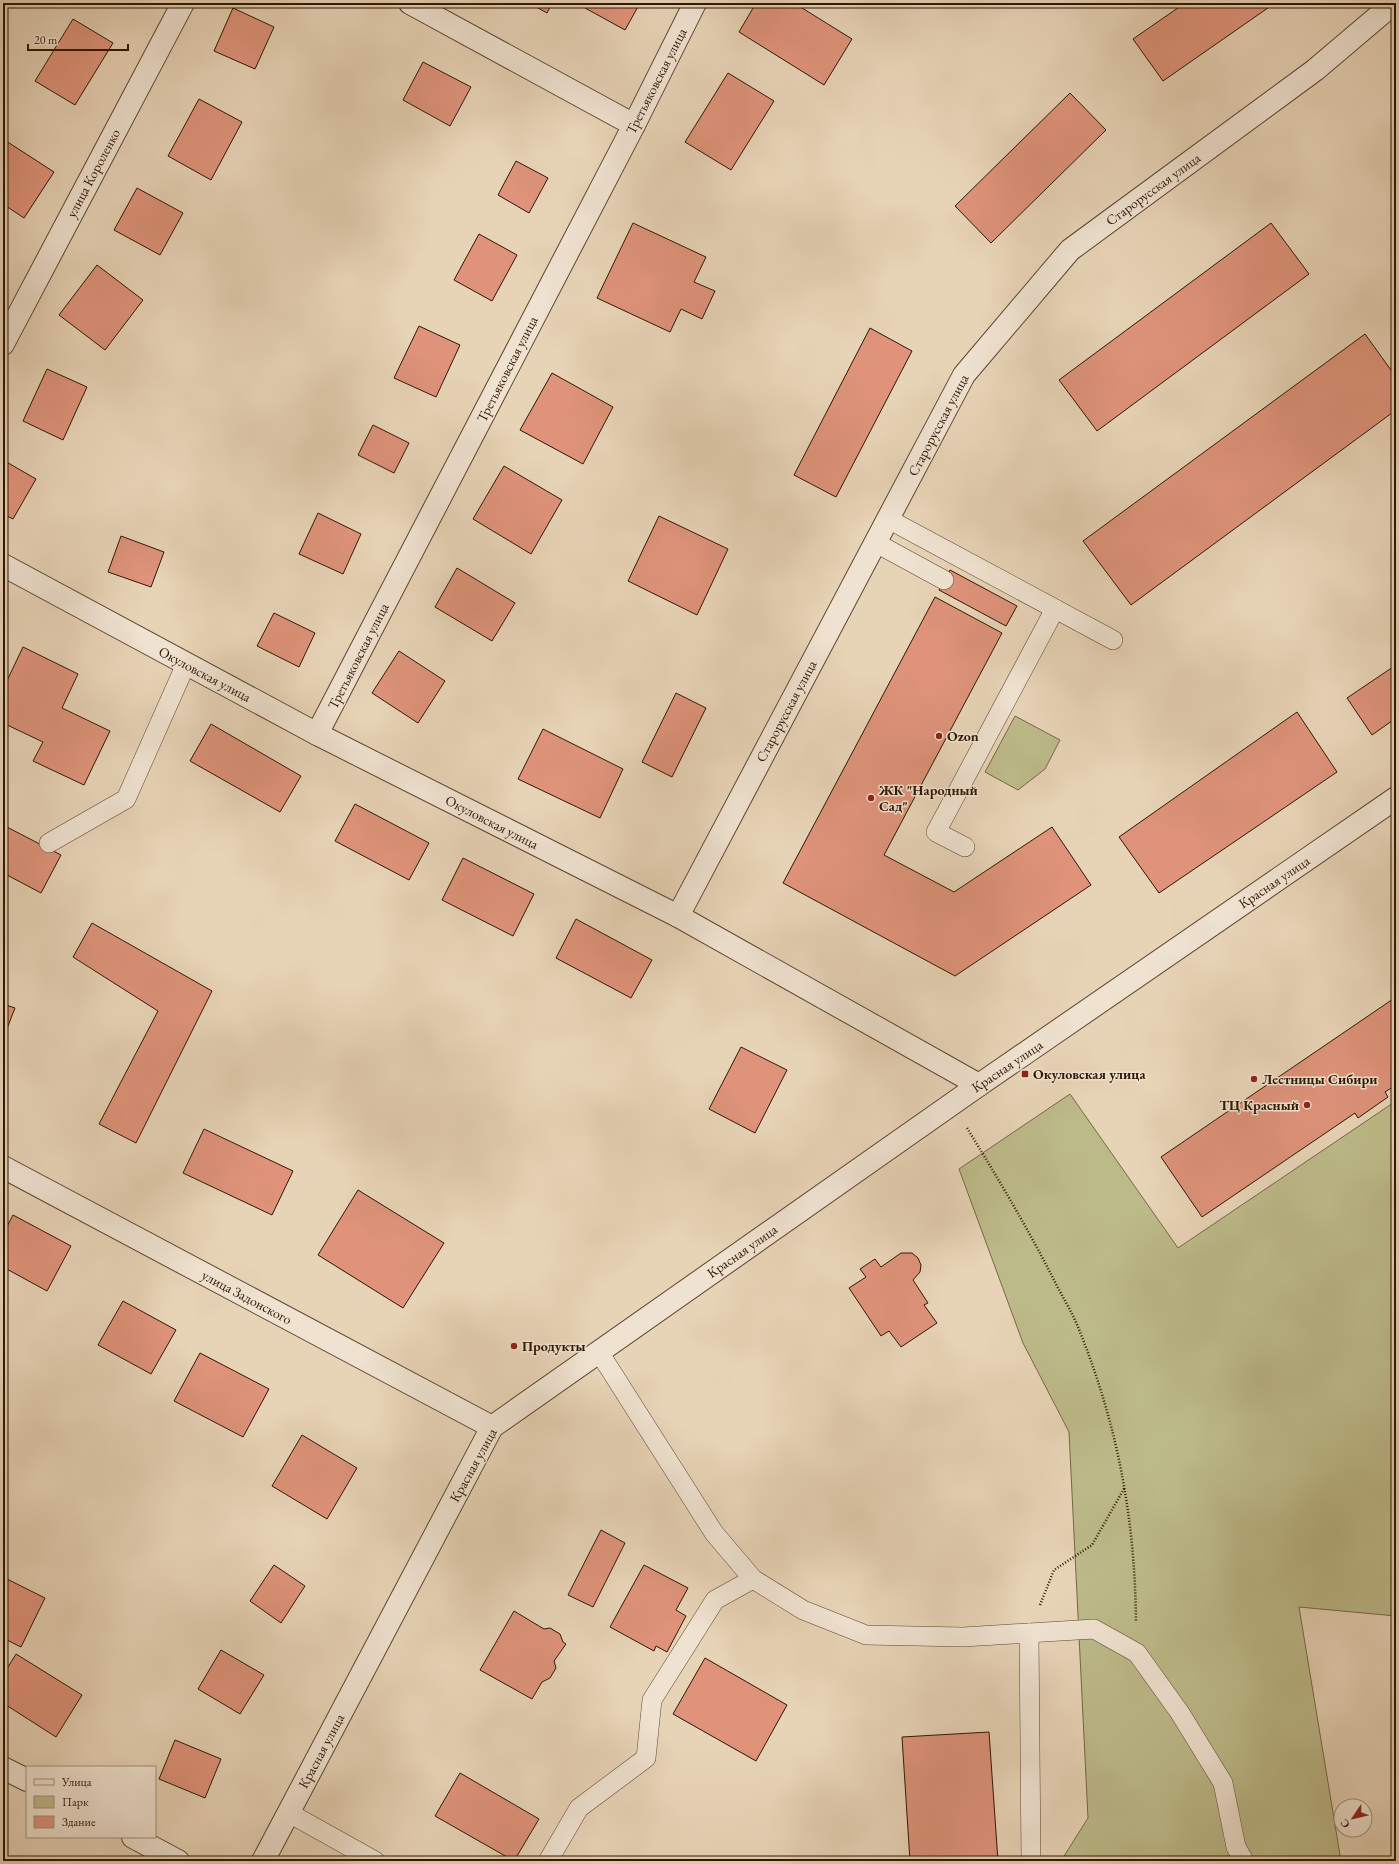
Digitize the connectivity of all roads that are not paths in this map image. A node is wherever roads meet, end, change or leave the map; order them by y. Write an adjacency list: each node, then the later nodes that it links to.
1 (183, 3): 6 (street, улица Короленко)
2 (410, 3): 5 (street)
3 (695, 3): 5 (street, Третьяковская улица)
4 (1394, 3): 7 (street, Старорусская улица)
5 (634, 125): 14 (street, Третьяковская улица)
6 (3, 344)
7 (888, 519): 8 (street, Старорусская улица); 11 (lane)
8 (876, 543): 10 (lane); 18 (street, Старорусская улица)
9 (3, 565): 13 (street, Окуловская улица)
10 (944, 580)
11 (1055, 609): 12 (lane); 17 (lane)
12 (1113, 640)
13 (186, 664): 14 (street, Окуловская улица); 16 (lane)
14 (317, 734): 18 (street, Окуловская улица)
15 (1396, 798): 19 (street, Красная улица)
16 (49, 843)
17 (965, 847)
18 (678, 916): 19 (street, Окуловская улица)
19 (979, 1085): 21 (street, Красная улица)
20 (3, 1167): 22 (street, улица Задонского)
21 (599, 1352): 22 (street, Красная улица); 23 (lane)
22 (492, 1427): 27 (street, Красная улица)
23 (753, 1579): 24 (lane); 32 (lane)
24 (1029, 1633): 33 (lane); 34 (lane)
25 (3, 1768): 26 (street)
26 (26, 1780)
27 (289, 1813): 30 (street, Красная улица); 31 (lane)
28 (135, 1838): 29 (street)
29 (178, 1861)
30 (263, 1861)
31 (375, 1861)
32 (548, 1861)
33 (1031, 1861)
34 (1244, 1861)

